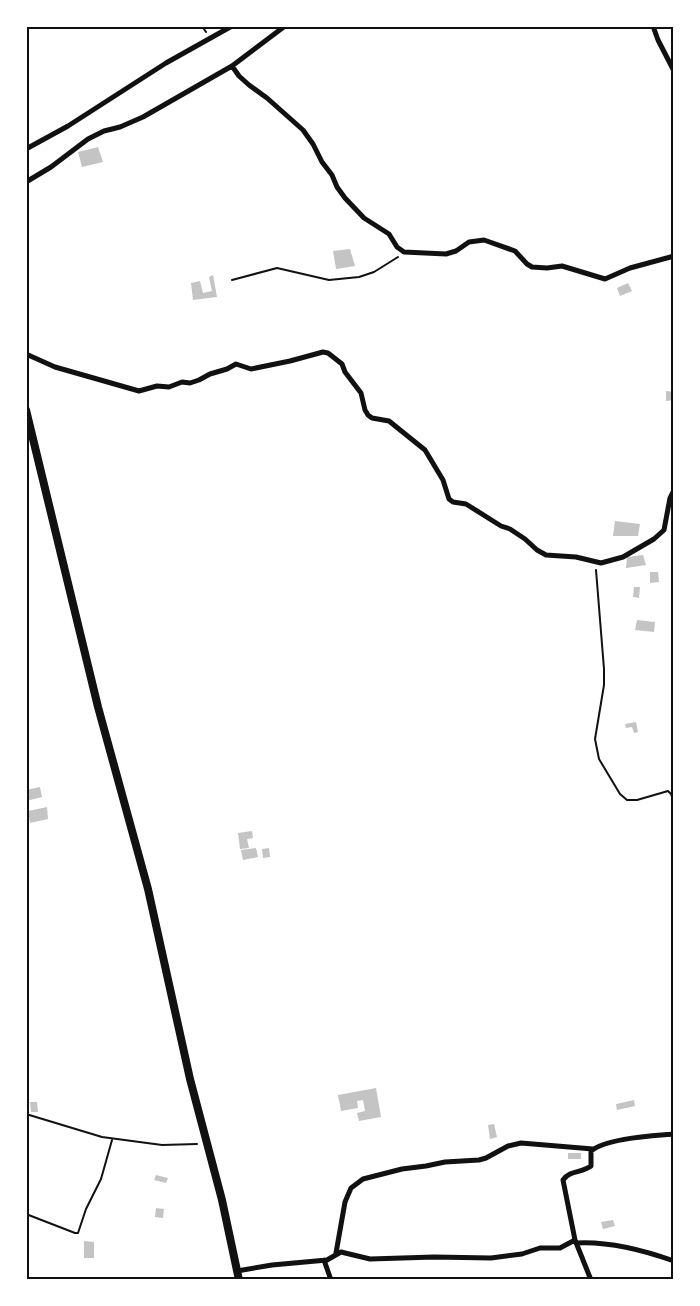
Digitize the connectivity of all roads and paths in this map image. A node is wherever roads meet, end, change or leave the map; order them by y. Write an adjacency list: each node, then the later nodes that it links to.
1 (232, 26): 6 (street)
2 (285, 26): 4 (street)
3 (653, 26): 5 (street)
4 (232, 66): 7 (street); 8 (street)
5 (674, 71)
6 (26, 149)
7 (26, 182)
8 (404, 252): 9 (street); 10 (path)
9 (674, 256)
10 (232, 280)
11 (26, 354): 14 (street)
12 (26, 410): 19 (main road)
13 (674, 490): 14 (street)
14 (594, 562): 15 (path)
15 (674, 803)
16 (26, 1114): 18 (path)
17 (674, 1134): 20 (street)
18 (113, 1139): 19 (path); 21 (path)
19 (207, 1144): 26 (main road)
20 (593, 1149): 22 (street); 23 (street)
21 (26, 1214)
22 (576, 1242): 23 (street); 25 (street); 28 (street)
23 (336, 1254): 24 (street)
24 (324, 1260): 26 (street); 27 (street)
25 (674, 1261)
26 (238, 1276)
27 (331, 1280)
28 (591, 1280)

